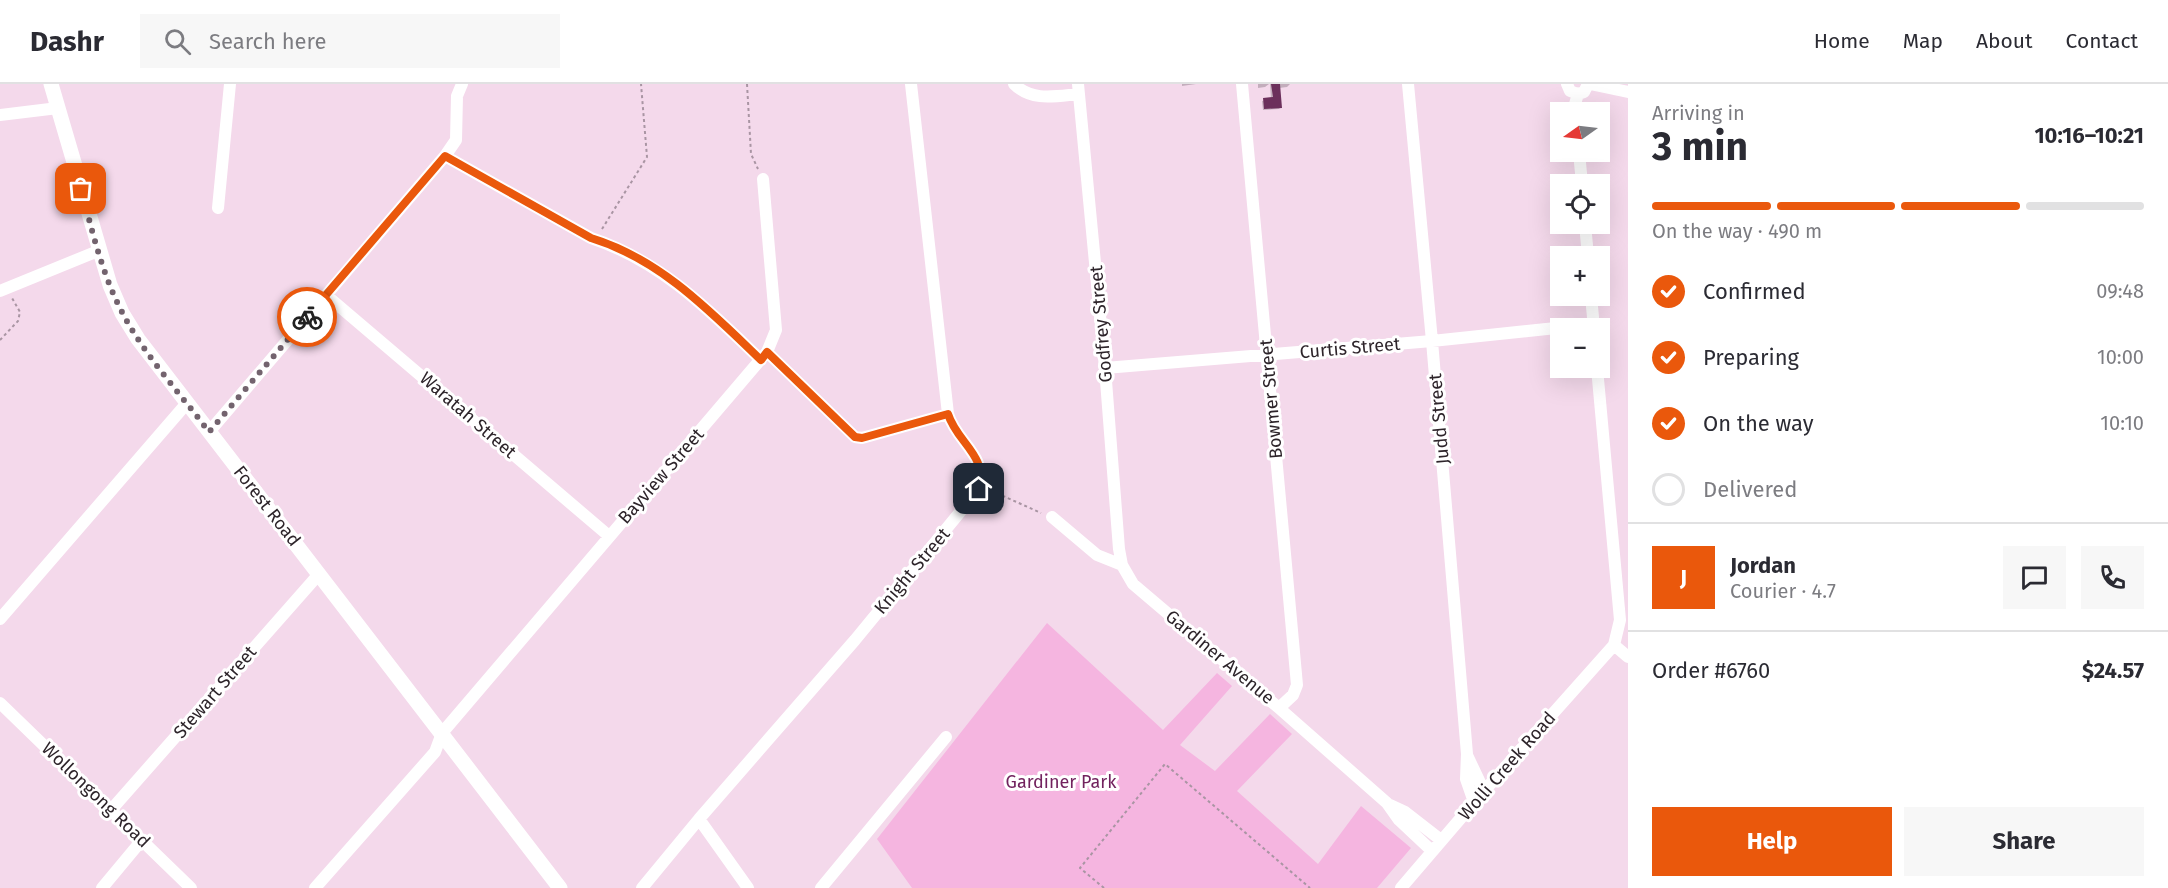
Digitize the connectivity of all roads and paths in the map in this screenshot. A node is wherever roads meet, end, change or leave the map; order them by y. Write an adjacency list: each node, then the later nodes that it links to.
1 (51, 84): 16 (main road, Forest Road)
2 (230, 84): 20 (street)
3 (462, 84): 18 (street)
4 (641, 84): 21 (path)
5 (747, 84): 19 (path)
6 (911, 84): 33 (street, Knight Street)
7 (1014, 84): 12 (street)
8 (1242, 84): 28 (street, Bowmer Street)
9 (1408, 84): 27 (street, Judd Street)
10 (1567, 84): 14 (street)
11 (1589, 84): 13 (street); 14 (street)
12 (1079, 89): 30 (street, Godfrey Street)
13 (1628, 92)
14 (1578, 94): 15 (street)
15 (1576, 102)
16 (58, 108): 17 (street); 22 (main road, Forest Road)
17 (0, 115)
18 (445, 156): 21 (street); 24 (street)
19 (763, 179): 29 (street, Bayview Street)
20 (218, 208)
21 (596, 239): 29 (street)
22 (98, 251): 23 (street); 32 (main road, Forest Road)
23 (3, 290): 26 (path)
24 (326, 295): 34 (street); 37 (street, Waratah Street)
25 (1550, 330): 27 (street, Curtis Street)
26 (0, 340)
27 (1432, 341): 28 (street, Curtis Street); 47 (street, Judd Street)
28 (1266, 355): 30 (street, Curtis Street); 44 (street, Bowmer Street)
29 (764, 356): 33 (street); 37 (street, Bayview Street)
30 (1105, 368): 38 (street, Godfrey Street)
31 (1598, 378): 41 (street)
32 (187, 403): 34 (main road, Forest Road); 40 (street)
33 (948, 414): 52 (street, Knight Street)
34 (209, 432): 39 (main road, Forest Road)
35 (996, 500): 36 (path)
36 (1052, 517): 38 (street)
37 (609, 536): 45 (street, Bayview Street)
38 (1122, 565): 44 (street, Gardiner Avenue)
39 (319, 574): 45 (main road, Forest Road); 51 (street, Stewart Street)
40 (0, 620)
41 (1614, 645): 42 (street); 48 (street, Wolli Creek Road)
42 (1628, 657)
43 (0, 703): 51 (street, Wollongong Road)
44 (1279, 708): 50 (street, Gardiner Avenue)
45 (442, 733): 58 (street, Bayview Street); 59 (main road, Forest Road)
46 (946, 737): 62 (street)
47 (1467, 754): 48 (street, Judd Street); 49 (street, Judd Street)
48 (1484, 791): 49 (street, Wolli Creek Road)
49 (1474, 802): 54 (street, Wolli Creek Road)
50 (1386, 803): 54 (street, Gardiner Avenue); 55 (street, Gardiner Avenue)
51 (111, 810): 53 (street, Wollongong Road)
52 (699, 819): 60 (street, Knight Street); 61 (street)
53 (142, 840): 56 (street); 57 (street, Wollongong Road)
54 (1441, 840): 55 (street, Wolli Creek Road)
55 (1432, 851): 65 (street, Wolli Creek Road)
56 (102, 888)
57 (191, 888)
58 (315, 888)
59 (560, 888)
60 (642, 888)
61 (748, 888)
62 (821, 888)
63 (1104, 888): 64 (path)
64 (1310, 888)
65 (1401, 888)

